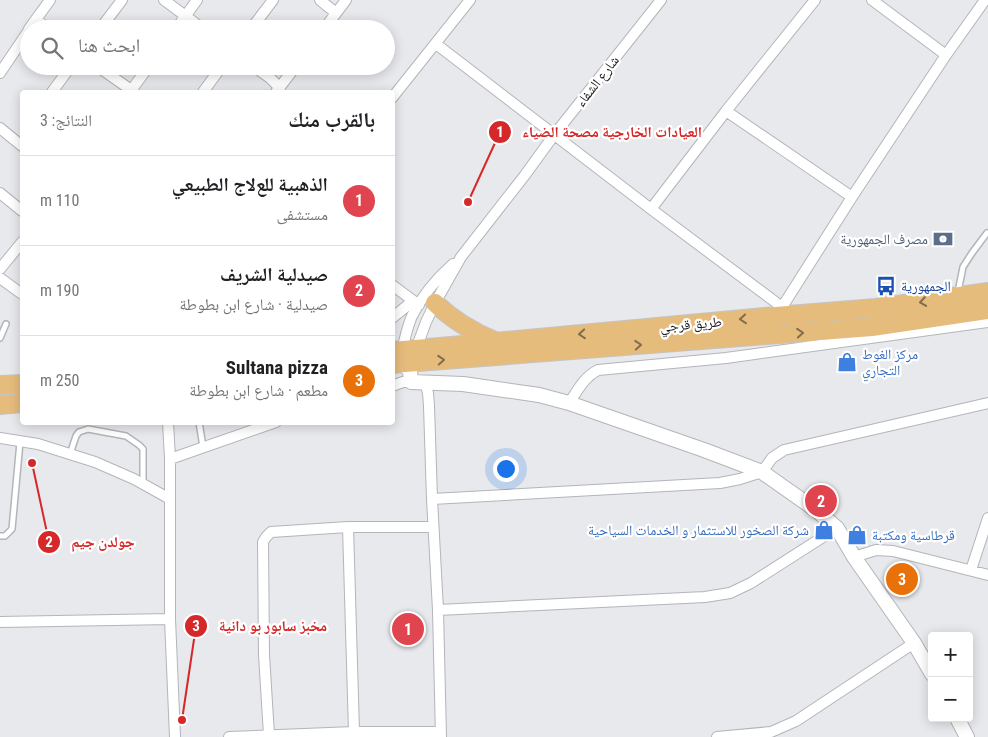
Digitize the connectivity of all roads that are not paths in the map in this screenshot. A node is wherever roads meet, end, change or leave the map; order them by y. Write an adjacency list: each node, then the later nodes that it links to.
1 (50, 0): 15 (street)
2 (122, 0): 16 (street)
3 (164, 0): 14 (street)
4 (197, 0): 14 (street)
5 (273, 0): 19 (street)
6 (320, 0): 13 (street)
7 (346, 0): 13 (street)
8 (470, 0): 22 (street)
9 (662, 0): 39 (street, شارع الشفاء)
10 (815, 0): 37 (street)
11 (872, 0): 23 (street)
12 (985, 0): 23 (street)
13 (336, 13): 20 (street)
14 (186, 15): 17 (street); 18 (street)
15 (36, 19)
16 (107, 20)
17 (182, 20)
18 (192, 20)
19 (258, 20)
20 (331, 20)
21 (20, 43): 24 (street)
22 (436, 44): 36 (street); 39 (street)
23 (946, 55): 42 (street)
24 (0, 73)
25 (64, 75): 31 (street)
26 (109, 75): 32 (street)
27 (143, 75): 33 (street)
28 (215, 75): 34 (street)
29 (266, 75): 35 (street)
30 (289, 75): 35 (street)
31 (53, 90)
32 (129, 90)
33 (133, 90)
34 (204, 90)
35 (278, 90)
36 (395, 94)
37 (726, 111): 42 (street); 44 (street)
38 (0, 128): 40 (street)
39 (554, 135): 44 (street); 47 (street, شارع الشفاء)
40 (20, 140)
41 (0, 194): 43 (street)
42 (852, 197): 56 (street)
43 (20, 209)
44 (651, 209): 56 (street)
45 (987, 233): 53 (lane)
46 (20, 244): 48 (street)
47 (461, 257): 54 (street, شارع الشفاء); 54 (street, شارع الشفاء)
48 (0, 269)
49 (0, 278): 52 (street)
50 (395, 287): 54 (street)
51 (988, 292): 53 (highway, طريق قرجي)
52 (20, 293)
53 (957, 297): 56 (highway, طريق قرجي, one-way to 56)
54 (422, 303): 57 (street); 61 (highway); 62 (street, شارع الشفاء); 62 (street, شارع الشفاء)
55 (988, 310): 62 (highway, طريق قرجي, one-way to 55)
56 (779, 311): 61 (highway, طريق قرجي, one-way to 61)
57 (395, 316)
58 (988, 322): 67 (street)
59 (6, 324): 60 (lane)
60 (0, 338)
61 (498, 342): 62 (highway, طريق قرجي)
62 (407, 364): 64 (street); 67 (main road); 81 (street)
63 (20, 384): 65 (highway)
64 (395, 385)
65 (0, 386)
66 (20, 403): 69 (highway)
67 (569, 403): 78 (main road)
68 (988, 403): 78 (street)
69 (0, 405)
70 (168, 425): 77 (street)
71 (199, 425): 75 (lane)
72 (268, 425): 75 (street)
73 (0, 438): 74 (street)
74 (20, 441): 76 (street); 86 (lane)
75 (203, 448): 77 (street)
76 (70, 454): 79 (street); 79 (lane)
77 (170, 459): 80 (street)
78 (762, 472): 81 (street); 85 (main road)
79 (144, 484): 80 (street)
80 (170, 499): 91 (street)
81 (432, 499): 83 (street)
82 (988, 518): 88 (street)
83 (433, 527): 84 (street); 90 (street)
84 (348, 528): 96 (street); 97 (street)
85 (837, 528): 87 (main road); 90 (street)
86 (0, 536)
87 (854, 557): 88 (street); 93 (main road)
88 (971, 570): 89 (street)
89 (988, 574)
90 (438, 610): 98 (street)
91 (170, 619): 92 (street); 99 (street)
92 (0, 622)
93 (914, 643): 94 (main road); 101 (street)
94 (928, 667)
95 (959, 722): 102 (main road)
96 (354, 732): 97 (street); 98 (street)
97 (269, 735): 100 (street)
98 (440, 735)
99 (175, 737)
100 (229, 737)
101 (717, 737)
102 (967, 737)

